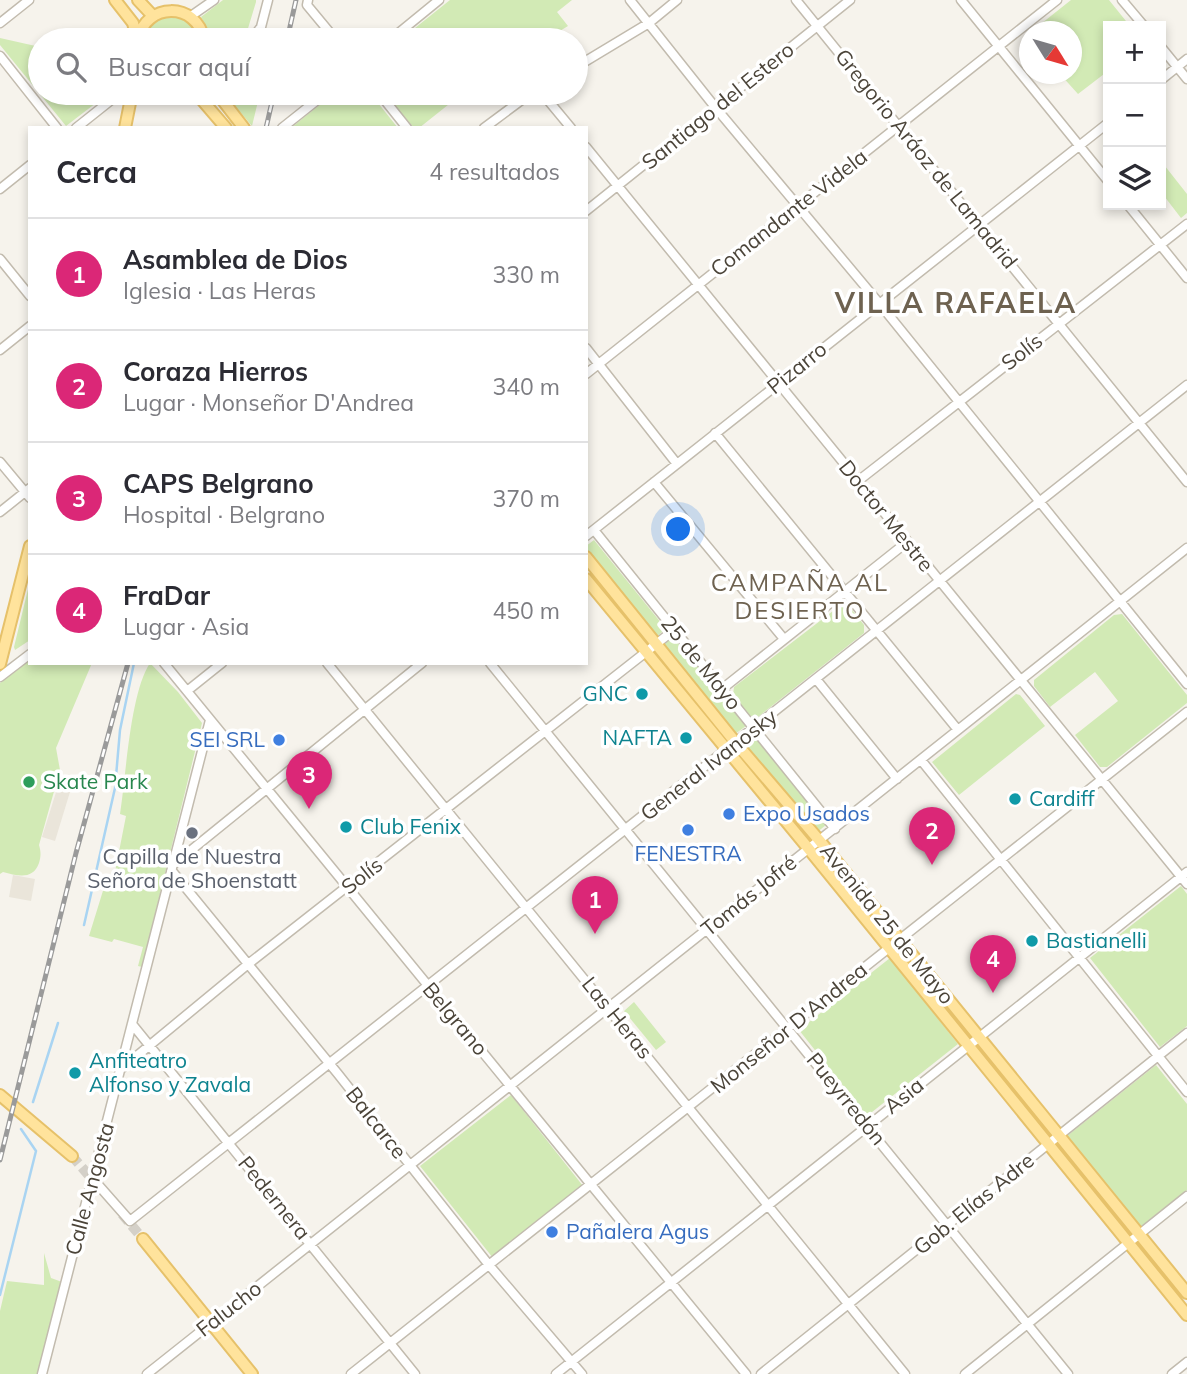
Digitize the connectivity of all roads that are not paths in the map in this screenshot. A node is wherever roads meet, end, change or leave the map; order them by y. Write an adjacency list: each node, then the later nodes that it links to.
1 (29, 0): 18 (street)
2 (115, 0): 21 (main road)
3 (138, 0): 15 (main road)
4 (214, 0): 16 (street)
5 (268, 0): 24 (street)
6 (439, 0): 26 (street)
7 (631, 0): 19 (street)
8 (677, 0): 19 (street)
9 (796, 0): 20 (street, Gregorio Aráoz de Lamadrid)
10 (850, 0): 20 (street, Santiago del Estero)
11 (961, 0): 27 (street)
12 (1057, 0): 27 (street, Comandante Videla)
13 (1122, 0): 17 (street)
14 (308, 3): 25 (street)
15 (153, 16): 16 (main road); 22 (main road)
16 (191, 16): 23 (main road)
17 (1140, 21)
18 (0, 23)
19 (649, 23): 30 (street); 45 (street)
20 (817, 26): 45 (street, Santiago del Estero); 55 (street, Gregorio Aráoz de Lamadrid)
21 (135, 28)
22 (142, 28)
23 (200, 28)
24 (260, 28)
25 (327, 28)
26 (405, 28)
27 (998, 47): 55 (street, Comandante Videla); 57 (street)
28 (1166, 53): 32 (street)
29 (0, 56): 35 (street)
30 (588, 59)
31 (1187, 59): 32 (street)
32 (1177, 67): 33 (street); 34 (street)
33 (1166, 76)
34 (1187, 79)
35 (28, 91)
36 (39, 105): 46 (street)
37 (105, 105): 47 (street)
38 (130, 105): 48 (main road)
39 (206, 105): 49 (main road)
40 (226, 105): 50 (main road)
41 (311, 105): 51 (street)
42 (389, 105): 52 (street)
43 (515, 105): 53 (street)
44 (552, 105): 54 (street)
45 (715, 107): 61 (street, Santiago del Estero); 63 (street)
46 (55, 126)
47 (79, 126)
48 (125, 126)
49 (224, 126)
50 (242, 126)
51 (285, 126)
52 (405, 126)
53 (487, 126)
54 (569, 126)
55 (898, 126): 63 (street, Comandante Videla); 66 (street, Gregorio Aráoz de Lamadrid)
56 (1103, 127): 57 (street, Pizarro)
57 (1080, 146): 60 (street); 66 (street, Pizarro)
58 (588, 149): 61 (street, Doctor Mestre)
59 (28, 167): 62 (street)
60 (1103, 175)
61 (618, 186): 64 (street, Santiago del Estero); 71 (street, Doctor Mestre)
62 (0, 189)
63 (799, 205): 71 (street, Comandante Videla); 73 (street)
64 (588, 209)
65 (1132, 210): 68 (street)
66 (979, 223): 73 (street, Pizarro); 74 (street, Gregorio Aráoz de Lamadrid)
67 (1187, 224): 68 (street, Solís)
68 (1160, 245): 70 (street); 74 (street, Solís)
69 (0, 259): 72 (street)
70 (1187, 278)
71 (698, 285): 78 (street, Comandante Videla); 80 (street, Doctor Mestre)
72 (28, 294)
73 (879, 303): 80 (street, Pizarro); 82 (street)
74 (1059, 323): 82 (street, Solís); 83 (street, Gregorio Aráoz de Lamadrid)
75 (28, 328): 76 (street)
76 (0, 350)
77 (588, 350): 78 (street)
78 (599, 364): 79 (street, Comandante Videla); 86 (street)
79 (588, 372)
80 (778, 383): 84 (street, Pizarro); 87 (street, Doctor Mestre)
81 (1187, 385): 83 (street, General Ivanosky)
82 (959, 402): 87 (street, Solís); 91 (street)
83 (1140, 423): 89 (street, Gregorio Aráoz de Lamadrid); 91 (street, General Ivanosky)
84 (715, 433): 86 (street, Pizarro); 100 (street)
85 (0, 462): 90 (street)
86 (677, 464): 88 (street, Pizarro)
87 (858, 481): 94 (street, Doctor Mestre)
88 (654, 482): 93 (street, Pizarro); 104 (street)
89 (1187, 482)
90 (28, 493): 92 (street)
91 (1040, 502): 99 (street, General Ivanosky); 101 (street)
92 (0, 512)
93 (590, 533): 102 (street, 25 de Mayo)
94 (907, 542): 99 (street, Doctor Mestre); 100 (street)
95 (1187, 548): 101 (street, Tomás Jofré)
96 (28, 555): 108 (main road)
97 (588, 559): 105 (main road, Avenida 25 de Mayo)
98 (588, 581): 106 (main road, Avenida 25 de Mayo)
99 (939, 582): 103 (street, General Ivanosky); 116 (street, Doctor Mestre)
100 (845, 592): 103 (street); 104 (street)
101 (1119, 601): 116 (street, Tomás Jofré); 117 (street)
102 (674, 630): 105 (street, Solís); 118 (street, 25 de Mayo)
103 (877, 631): 115 (street, General Ivanosky); 124 (street)
104 (785, 639): 118 (street)
105 (656, 644): 106 (street, Solís); 126 (main road, Avenida 25 de Mayo)
106 (647, 652): 125 (street, Solís); 126 (main road, Avenida 25 de Mayo)
107 (28, 655): 108 (street)
108 (3, 663): 114 (street)
109 (166, 665): 119 (street, Belgrano)
110 (220, 665): 119 (street)
111 (329, 665): 120 (street, Las Heras)
112 (420, 665): 120 (street)
113 (492, 665): 125 (street, Pueyrredón)
114 (0, 677)
115 (816, 679): 123 (street, General Ivanosky); 128 (street)
116 (1020, 682): 124 (street, Tomás Jofré); 129 (street, Doctor Mestre)
117 (1187, 684)
118 (722, 689): 123 (street, 25 de Mayo)
119 (187, 691): 122 (street, Belgrano)
120 (365, 709): 130 (street); 131 (street, Las Heras)
121 (1187, 712): 129 (street, Monseñor D'Andrea)
122 (210, 720): 130 (street, Belgrano); 137 (street, Calle Angosta)
123 (754, 729): 126 (street, General Ivanosky); 132 (street, 25 de Mayo)
124 (958, 730): 127 (street, Tomás Jofré)
125 (546, 732): 131 (street, Solís); 133 (street, Pueyrredón)
126 (731, 747): 133 (street, General Ivanosky); 134 (main road, Avenida 25 de Mayo); 135 (main road, Avenida 25 de Mayo)
127 (921, 760): 128 (street, Tomás Jofré); 136 (street)
128 (897, 779): 132 (street, Tomás Jofré)
129 (1102, 780): 136 (street, Monseñor D'Andrea); 138 (street, Doctor Mestre)
130 (268, 788): 137 (street); 139 (street, Belgrano)
131 (447, 810): 139 (street, Solís); 140 (street, Las Heras)
132 (835, 829): 134 (street, Tomás Jofré)
133 (625, 831): 140 (street, General Ivanosky); 141 (street, Pueyrredón)
134 (819, 840): 135 (street, Tomás Jofré); 142 (main road, Avenida 25 de Mayo)
135 (808, 848): 141 (street, Tomás Jofré); 143 (main road, Avenida 25 de Mayo)
136 (1001, 859): 142 (street, Monseñor D'Andrea); 144 (street)
137 (173, 868): 145 (street, Balcarce); 148 (street, Calle Angosta)
138 (1185, 877): 144 (street, Asia)
139 (347, 887): 145 (street, Solís); 146 (street, Belgrano)
140 (528, 908): 146 (street, General Ivanosky); 147 (street, Las Heras)
141 (708, 929): 147 (street, Tomás Jofré); 149 (street, Pueyrredón)
142 (900, 940): 143 (street, Monseñor D'Andrea); 151 (main road, Avenida 25 de Mayo)
143 (889, 948): 149 (street, Monseñor D'Andrea); 153 (main road, Avenida 25 de Mayo)
144 (1080, 956): 151 (street, Asia); 154 (street)
145 (247, 965): 152 (street, Solís); 155 (street, Balcarce)
146 (428, 987): 155 (street, General Ivanosky); 157 (street, Belgrano)
147 (609, 1008): 157 (street, Tomás Jofré); 160 (street, Las Heras)
148 (132, 1024): 152 (street, Pedernera); 156 (street, Calle Angosta)
149 (789, 1029): 160 (street, Monseñor D'Andrea); 161 (street, Pueyrredón)
150 (1187, 1033): 154 (street, Gob. Elías Adre)
151 (978, 1036): 153 (street, Asia); 162 (main road, Avenida 25 de Mayo)
152 (149, 1044): 156 (street, Solís); 164 (street, Pedernera)
153 (967, 1045): 161 (street, Asia); 163 (main road, Avenida 25 de Mayo)
154 (1158, 1056): 158 (street); 162 (street, Gob. Elías Adre)
155 (330, 1065): 164 (street, General Ivanosky); 166 (street, Balcarce)
156 (121, 1069): 167 (street, Calle Angosta)
157 (511, 1086): 166 (street, Tomás Jofré); 168 (street, Belgrano)
158 (1187, 1092)
159 (0, 1095): 165 (main road)
160 (690, 1108): 168 (street, Monseñor D'Andrea); 170 (street, Las Heras)
161 (868, 1126): 170 (street, Asia); 171 (street, Pueyrredón)
162 (1058, 1135): 163 (street, Gob. Elías Adre); 172 (main road, Avenida 25 de Mayo)
163 (1048, 1142): 171 (street, Gob. Elías Adre); 174 (main road, Avenida 25 de Mayo)
164 (230, 1144): 167 (street, General Ivanosky); 175 (street, Pedernera)
165 (72, 1156)
166 (408, 1165): 175 (street, Tomás Jofré); 176 (street, Balcarce)
167 (93, 1179): 186 (street, Calle Angosta)
168 (591, 1186): 176 (street, Monseñor D'Andrea); 177 (street, Belgrano)
169 (1187, 1196): 172 (street)
170 (768, 1206): 177 (street, Asia); 179 (street, Las Heras)
171 (948, 1225): 179 (street, Gob. Elías Adre); 182 (street, Pueyrredón)
172 (1139, 1234): 174 (street); 178 (main road, Avenida 25 de Mayo)
173 (143, 1238): 181 (main road)
174 (1129, 1243): 180 (main road, Avenida 25 de Mayo); 182 (street)
175 (312, 1244): 181 (street, Falucho); 183 (street, Pedernera)
176 (489, 1265): 183 (street, Monseñor D'Andrea); 184 (street, Balcarce)
177 (671, 1284): 184 (street, Asia); 193 (street, Belgrano)
178 (1187, 1293)
179 (849, 1306): 194 (street, Gob. Elías Adre); 195 (street, Las Heras)
180 (1187, 1315)
181 (211, 1322): 187 (street, Falucho); 188 (main road)
182 (1027, 1324): 196 (street); 197 (street, Pueyrredón)
183 (390, 1343): 189 (street, Monseñor D'Andrea); 190 (street, Pedernera)
184 (572, 1362): 191 (street, Asia); 192 (street, Balcarce)
185 (1187, 1362): 198 (street)
186 (42, 1374)
187 (147, 1374)
188 (252, 1374)
189 (351, 1374)
190 (415, 1374)
191 (556, 1374)
192 (582, 1374)
193 (746, 1374)
194 (761, 1374)
195 (905, 1374)
196 (965, 1374)
197 (1068, 1374)
198 (1172, 1374)

